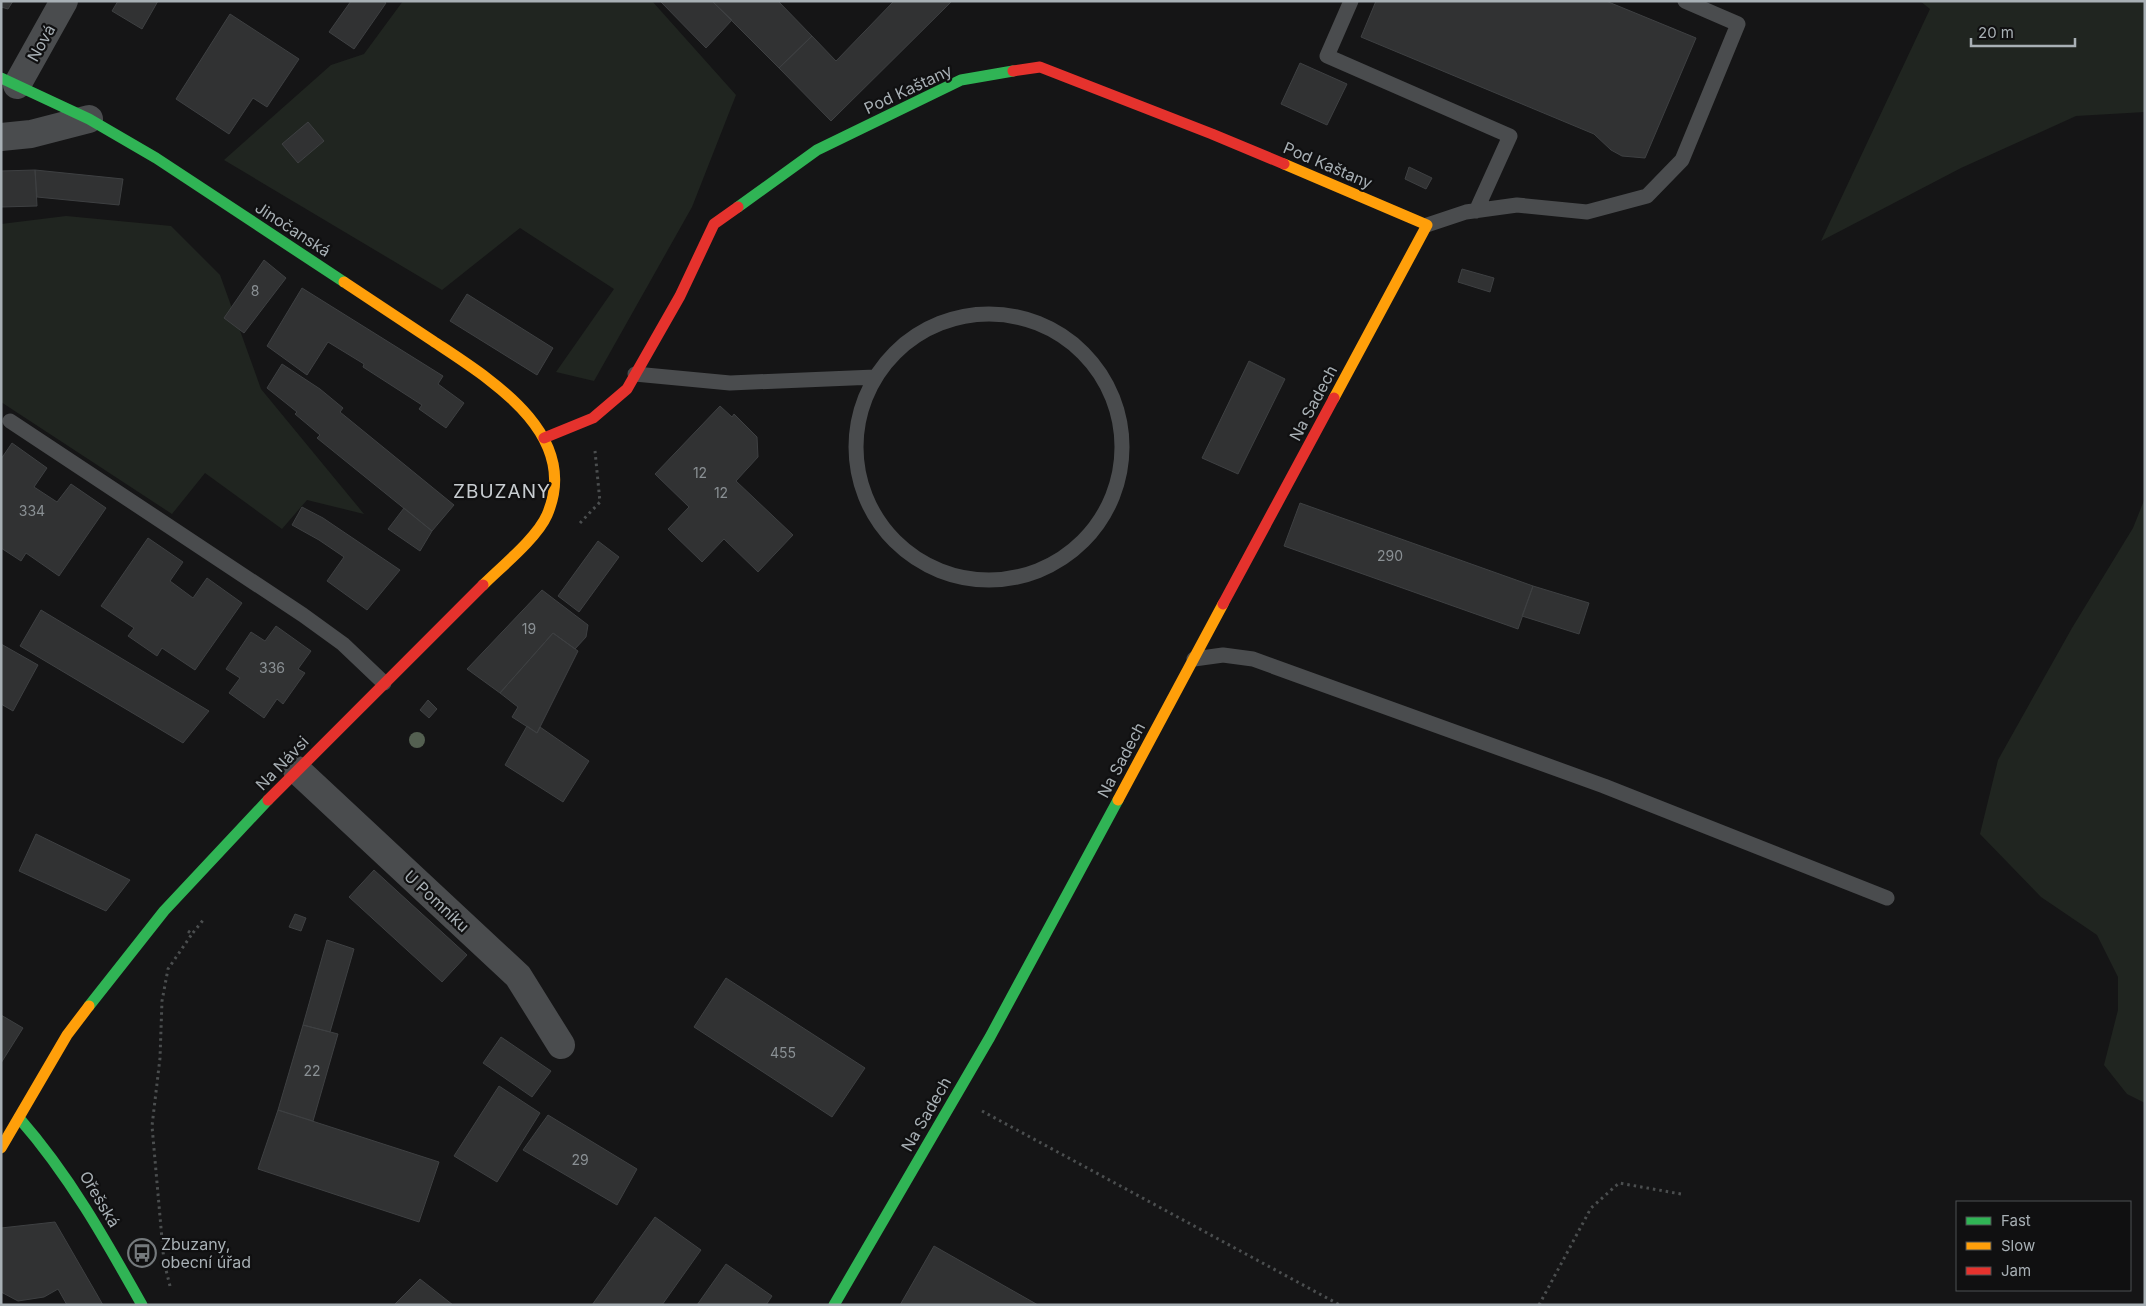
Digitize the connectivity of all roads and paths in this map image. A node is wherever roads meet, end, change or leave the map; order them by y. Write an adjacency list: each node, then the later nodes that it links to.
1 (64, 1): 4 (street, Nová)
2 (1351, 1): 7 (lane)
3 (1685, 1): 7 (lane)
4 (9, 81): 5 (street, Jinočanská)
5 (89, 119): 6 (street); 13 (street, Jinočanská)
6 (1, 137)
7 (1476, 211): 8 (lane)
8 (1427, 225): 9 (street, Pod Kaštany); 15 (street, Na Sadech)
9 (635, 374): 10 (lane); 12 (street, Pod Kaštany)
10 (875, 377): 10 (lane)
11 (10, 421): 16 (lane)
12 (582, 423): 13 (street, Pod Kaštany); 14 (path)
13 (544, 438): 16 (street, Na Návsi)
14 (580, 523)
15 (1194, 659): 18 (lane); 21 (street, Na Sadech)
16 (384, 683): 17 (street, Na Návsi)
17 (296, 770): 20 (street, U Pomníku); 22 (street, Na Návsi)
18 (1887, 898)
19 (192, 934): 25 (path)
20 (561, 1045)
21 (955, 1097): 27 (street, Na Sadech); 28 (path)
22 (19, 1118): 23 (street, Na Návsi); 26 (street, Ořešská)
23 (1, 1148)
24 (1681, 1194): 29 (path)
25 (171, 1288)
26 (142, 1305)
27 (834, 1305)
28 (1340, 1305)
29 (1539, 1305)

